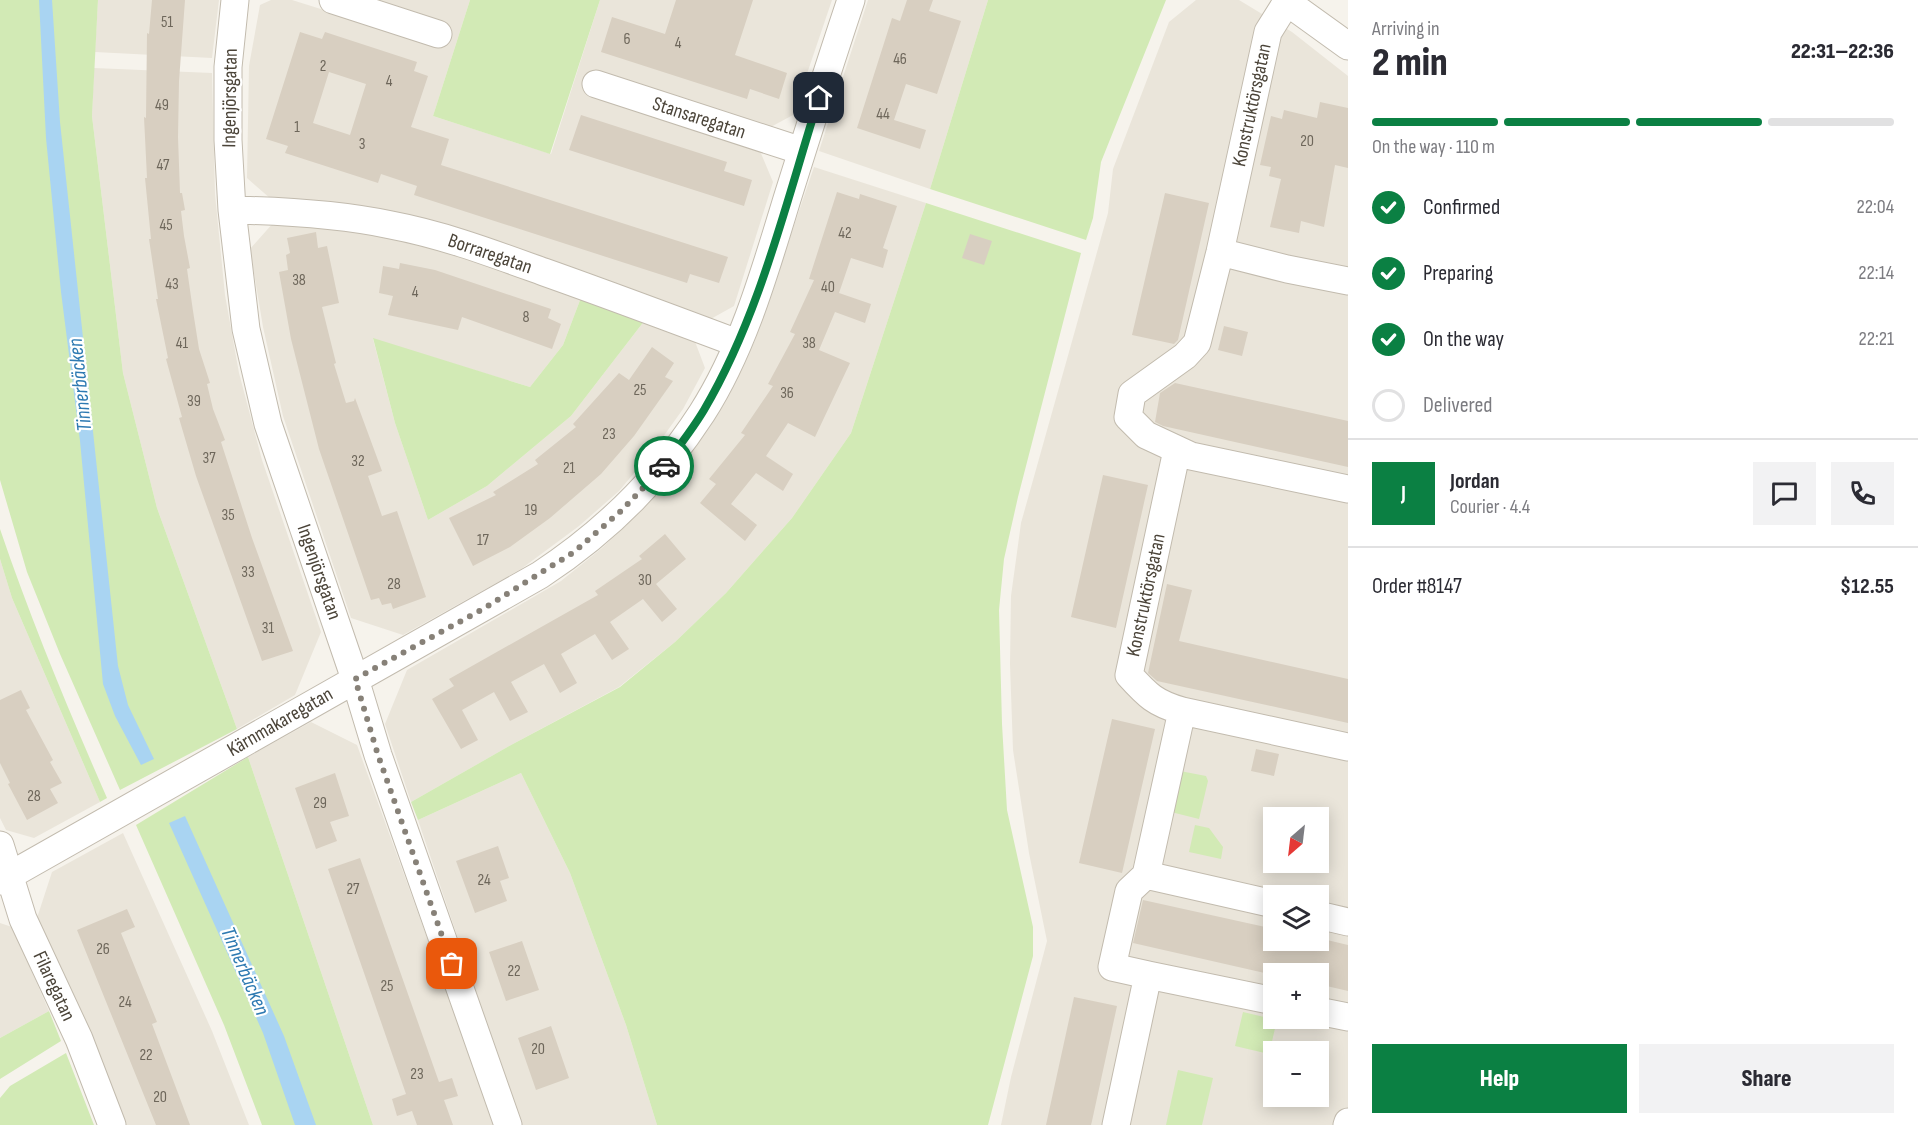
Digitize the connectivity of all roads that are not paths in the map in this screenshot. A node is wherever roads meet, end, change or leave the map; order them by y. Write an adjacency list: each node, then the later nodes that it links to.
1 (235, 0): 9 (street, Ingenjörsgatan)
2 (333, 0): 5 (street)
3 (851, 0): 8 (street, Kärnmakaregatan)
4 (1288, 1): 6 (street, Konstruktörsgatan); 10 (street, Konstruktörsgatan)
5 (438, 34)
6 (1348, 46)
7 (596, 84): 8 (street, Stansaregatan)
8 (802, 151): 12 (street, Kärnmakaregatan)
9 (232, 210): 12 (street, Borraregatan); 15 (street, Ingenjörsgatan)
10 (1220, 252): 11 (street); 13 (street, Konstruktörsgatan)
11 (1348, 281)
12 (737, 344): 15 (street, Kärnmakaregatan)
13 (1177, 450): 14 (street, Konstruktörsgatan); 16 (street, Konstruktörsgatan)
14 (1348, 489)
15 (355, 679): 20 (street, Kärnmakaregatan); 29 (street, Ingenjörsgatan)
16 (1182, 711): 17 (street, Konstruktörsgatan); 19 (street)
17 (1348, 747)
18 (0, 845): 20 (street, Filaregatan)
19 (1146, 875): 21 (street); 24 (street)
20 (5, 878): 28 (street, Filaregatan)
21 (1263, 902)
22 (1329, 918): 23 (street)
23 (1348, 922)
24 (1148, 975): 25 (street); 30 (street)
25 (1263, 999)
26 (1329, 1013): 27 (street)
27 (1348, 1017)
28 (112, 1125)
29 (508, 1125)
30 (1116, 1125)

